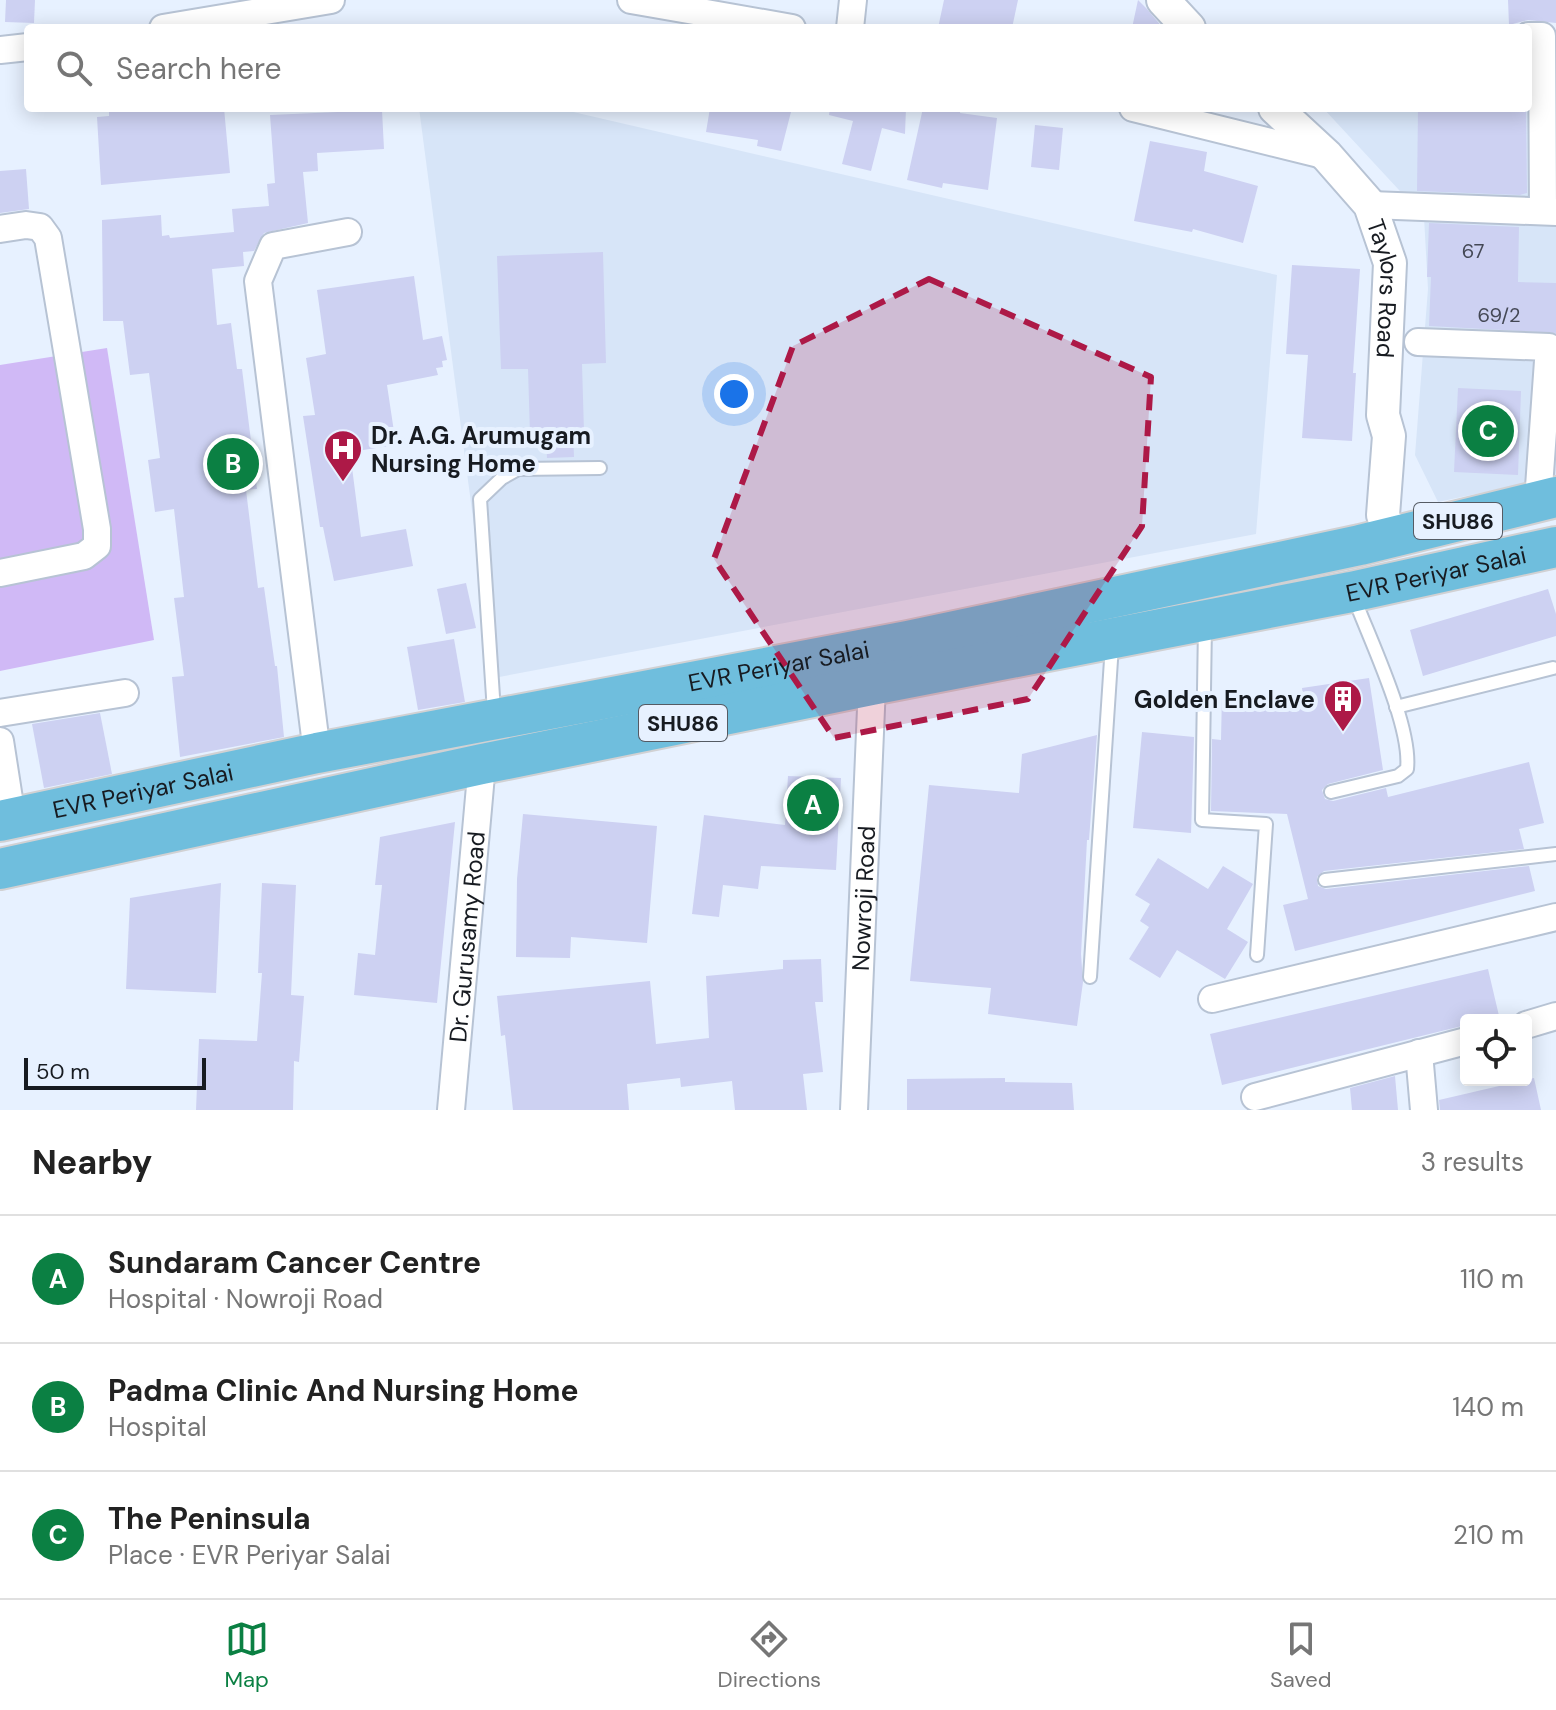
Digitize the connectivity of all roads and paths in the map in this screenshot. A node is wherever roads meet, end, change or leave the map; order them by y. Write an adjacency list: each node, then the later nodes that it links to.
1 (331, 0): 5 (street)
2 (631, 0): 6 (street)
3 (853, 0): 7 (street)
4 (1163, 0): 8 (street)
5 (187, 24)
6 (769, 24)
7 (850, 24)
8 (1185, 24)
9 (1532, 36): 16 (street)
10 (24, 47): 11 (street)
11 (0, 50)
12 (1149, 112): 14 (street)
13 (1279, 112): 14 (street, Taylors Road)
14 (1327, 156): 15 (street, Taylors Road)
15 (1370, 205): 16 (street); 20 (street, Taylors Road)
16 (1549, 211)
17 (0, 229): 26 (street)
18 (348, 232): 37 (street)
19 (1418, 342): 22 (street)
20 (1383, 415): 23 (street, Taylors Road); 24 (street, Taylors Road)
21 (600, 468): 35 (lane)
22 (1547, 499): 23 (main road, EVR Periyar Salai / SHU86)
23 (1402, 535): 24 (main road, EVR Periyar Salai / SHU86)
24 (1360, 545): 27 (street, Taylors Road); 35 (main road, EVR Periyar Salai / SHU86)
25 (1556, 547): 27 (main road, EVR Periyar Salai / SHU86)
26 (0, 573)
27 (1360, 590): 28 (main road, EVR Periyar Salai / SHU86); 33 (lane)
28 (1205, 622): 29 (main road, EVR Periyar Salai / SHU86); 45 (lane)
29 (1112, 638): 31 (main road, EVR Periyar Salai / SHU86); 46 (lane)
30 (1553, 668): 33 (lane)
31 (872, 685): 38 (main road, EVR Periyar Salai / SHU86); 54 (street, Nowroji Road)
32 (125, 693): 34 (street)
33 (1396, 707): 39 (lane)
34 (0, 713)
35 (495, 719): 37 (main road, EVR Periyar Salai / SHU86)
36 (0, 741): 40 (street)
37 (317, 753): 40 (main road, EVR Periyar Salai / SHU86)
38 (482, 764): 42 (main road, EVR Periyar Salai / SHU86); 53 (street, Dr. Gurusamy Road)
39 (1331, 792)
40 (6, 820)
41 (1556, 854): 43 (lane)
42 (0, 869)
43 (1325, 880)
44 (1556, 917): 47 (street)
45 (1257, 955)
46 (1090, 977)
47 (1212, 999)
48 (1556, 1016): 49 (street)
49 (1532, 1023)
50 (1460, 1043): 51 (street)
51 (1419, 1053): 52 (street); 55 (street)
52 (1255, 1097)
53 (451, 1110)
54 (854, 1110)
55 (1424, 1110)

